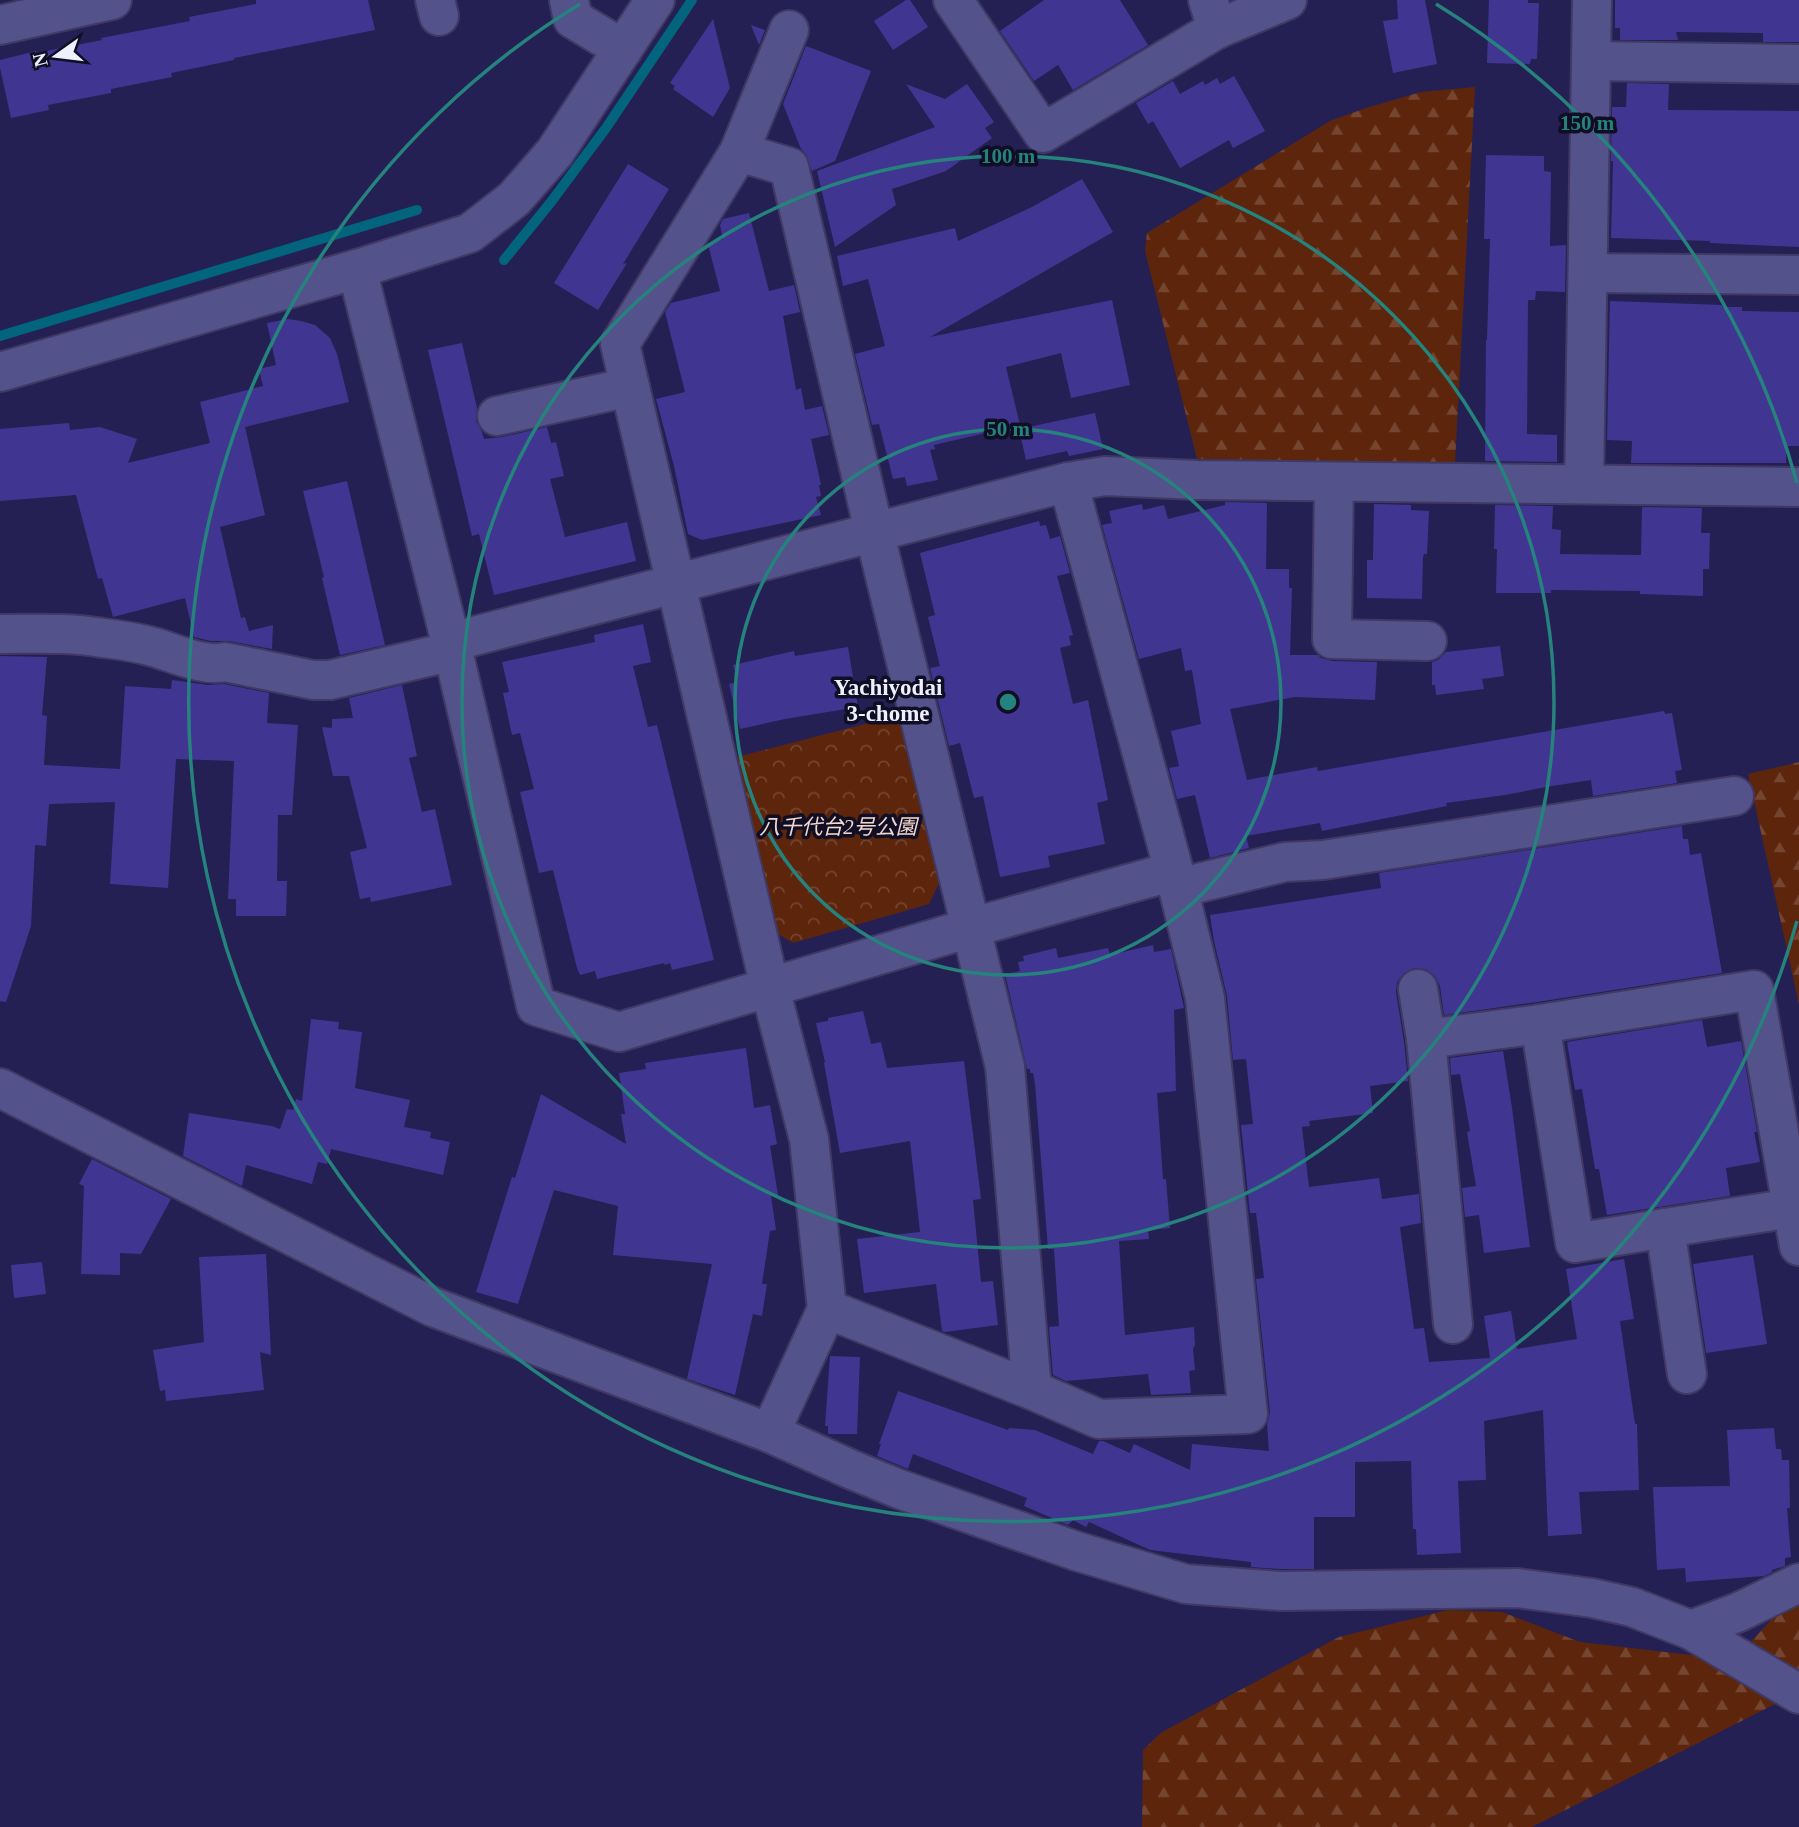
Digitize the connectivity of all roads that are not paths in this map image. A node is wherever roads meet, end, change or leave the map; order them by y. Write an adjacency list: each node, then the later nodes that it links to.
1 (112, 0): 8 (street)
2 (569, 0): 10 (street)
3 (655, 0): 10 (street)
4 (953, 0): 7 (street)
5 (1287, 0): 7 (street)
6 (1592, 0): 11 (street)
7 (1213, 15)
8 (0, 25)
9 (789, 30): 13 (street)
10 (623, 49): 14 (street)
11 (1591, 61): 12 (street); 15 (street)
12 (1799, 64)
13 (739, 152): 18 (street); 24 (street)
14 (357, 269): 17 (street); 28 (street)
15 (1588, 273): 16 (street); 22 (street)
16 (1799, 275)
17 (0, 372)
18 (630, 387): 19 (street); 25 (street)
19 (497, 416)
20 (1068, 482): 21 (street); 24 (street); 30 (street)
21 (1334, 482): 22 (street); 27 (street)
22 (1584, 484): 23 (street)
23 (1799, 487)
24 (874, 531): 25 (street); 31 (street)
25 (676, 583): 28 (street); 32 (street)
26 (0, 634): 28 (street)
27 (1427, 641)
28 (452, 646): 32 (street)
29 (1734, 796): 30 (street)
30 (1176, 879): 31 (street); 43 (street)
31 (970, 928): 32 (street); 43 (street)
32 (770, 988): 40 (street)
33 (1418, 989): 35 (street)
34 (1540, 1024): 35 (street); 37 (street); 38 (street)
35 (1426, 1040): 41 (street)
36 (0, 1088): 44 (street)
37 (1792, 1208): 38 (street); 39 (street)
38 (1665, 1228): 42 (street)
39 (1799, 1246)
40 (827, 1309): 43 (street); 44 (street)
41 (1453, 1324)
42 (1687, 1374)
43 (1032, 1390)
44 (770, 1433): 46 (street)
45 (1799, 1583): 46 (street)
46 (1691, 1630): 47 (street)
47 (1799, 1694)

